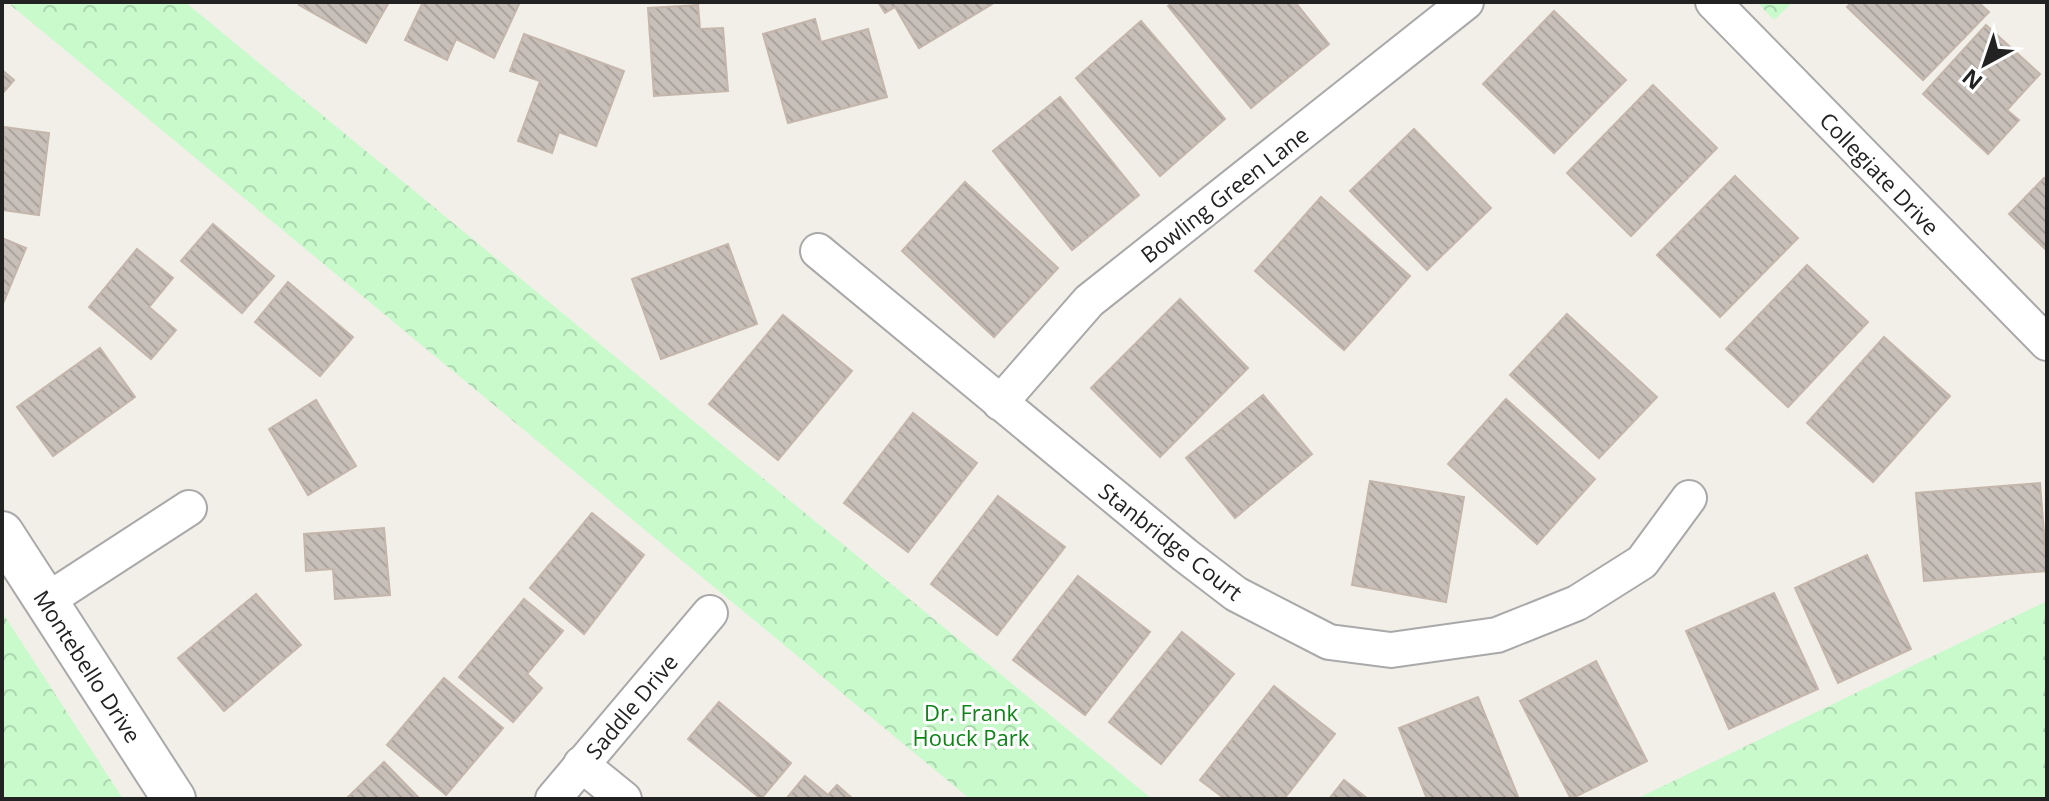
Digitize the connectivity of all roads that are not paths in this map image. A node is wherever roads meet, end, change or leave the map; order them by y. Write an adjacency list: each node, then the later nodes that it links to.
1 (1466, 2): 5 (street, Bowling Green Lane)
2 (1713, 2): 4 (street, Collegiate Drive)
3 (818, 251): 5 (street, Stanbridge Court)
4 (2047, 343)
5 (1000, 403): 6 (street, Stanbridge Court)
6 (1689, 498)
7 (189, 508): 9 (street)
8 (2, 533): 9 (street, Montebello Drive)
9 (46, 601): 12 (street, Montebello Drive)
10 (710, 613): 11 (street, Saddle Drive)
11 (581, 764): 13 (street, Saddle Drive); 14 (street)
12 (174, 799)
13 (553, 799)
14 (624, 799)

